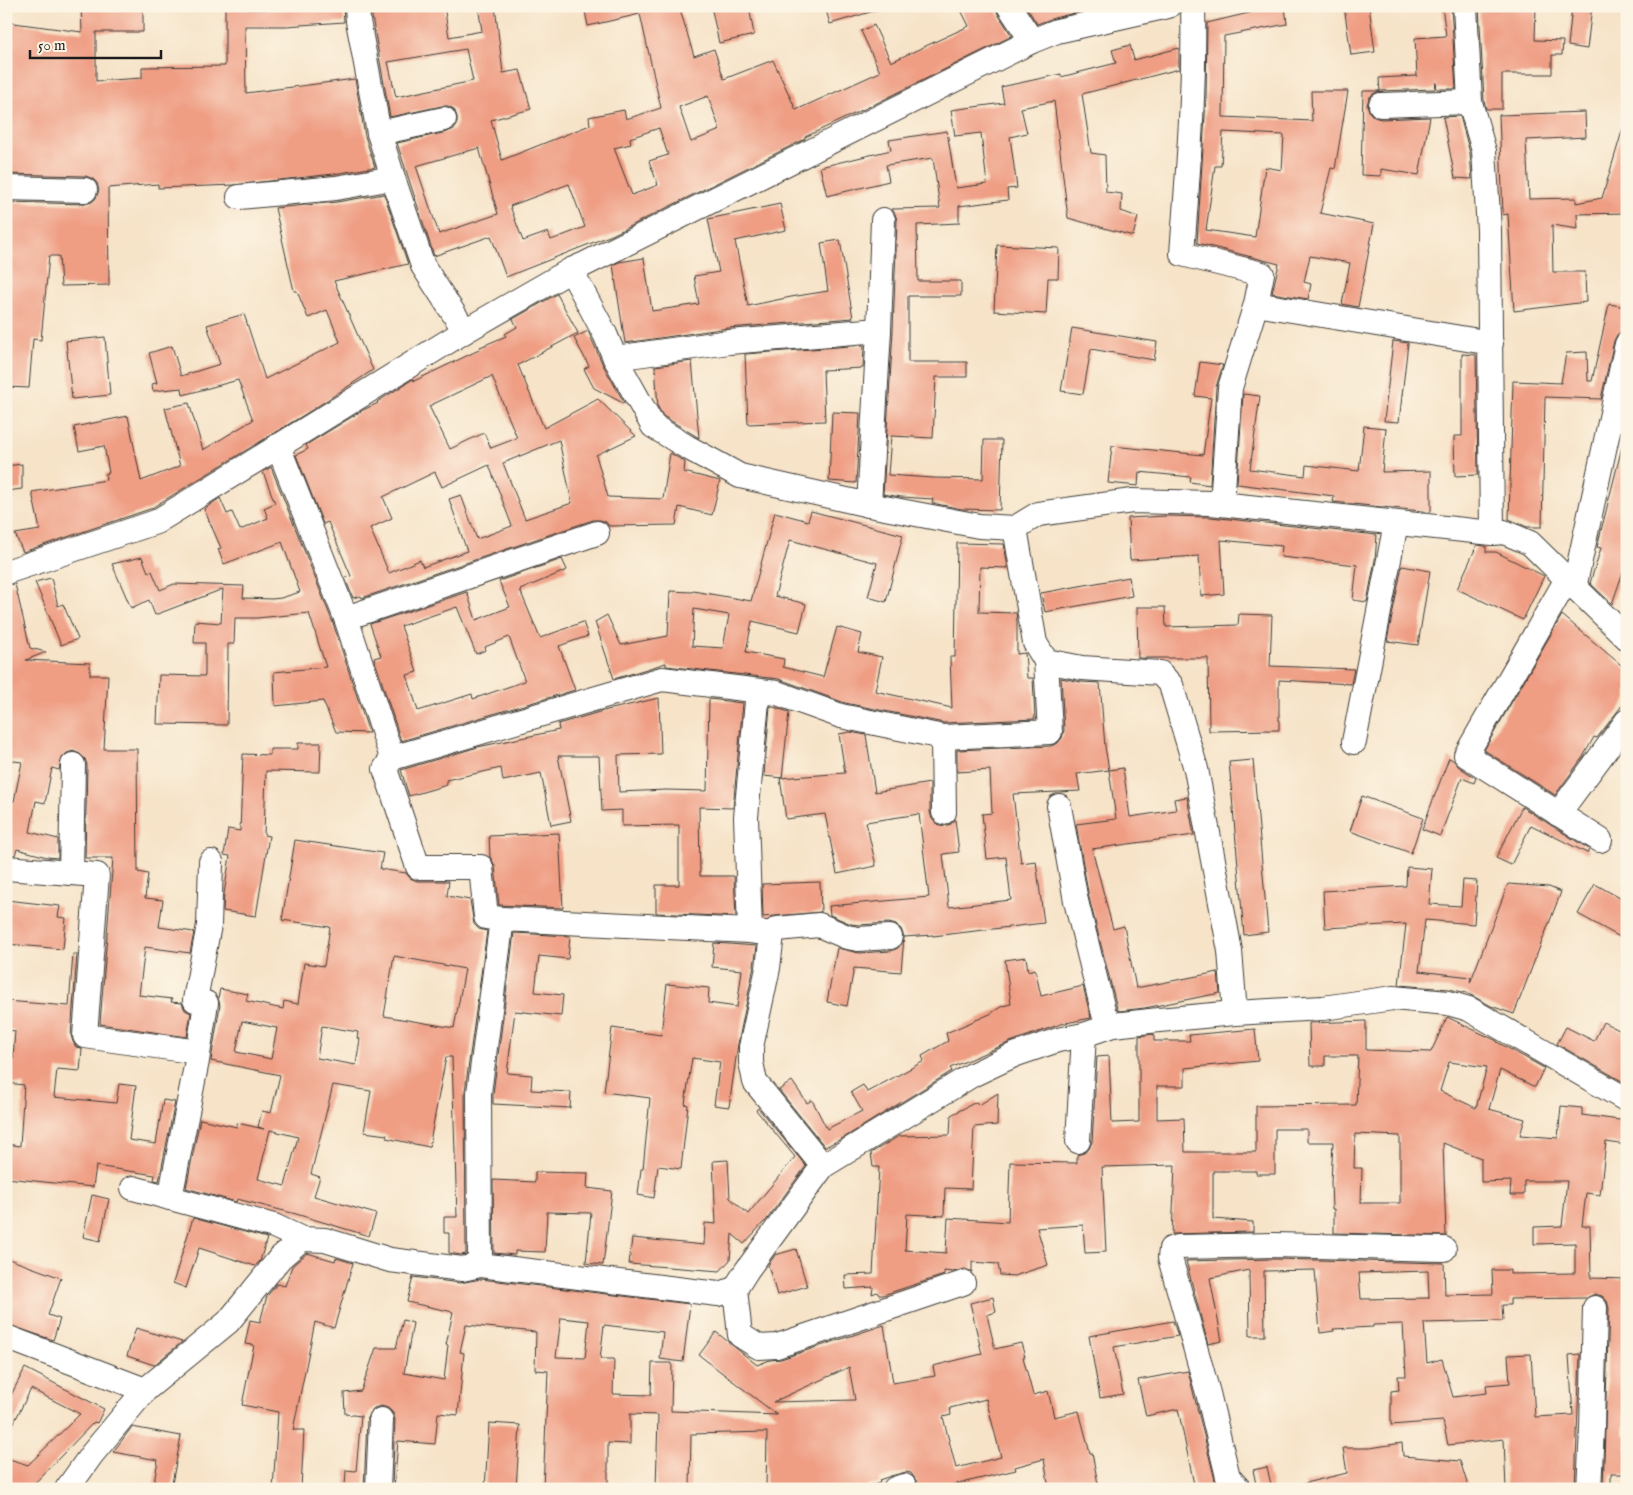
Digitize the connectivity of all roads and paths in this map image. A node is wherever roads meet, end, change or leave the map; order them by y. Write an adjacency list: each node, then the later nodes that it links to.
1 (357, 6): 10 (street)
2 (1009, 6): 6 (street)
3 (1168, 6): 6 (street)
4 (1193, 6): 17 (street)
5 (1465, 6): 7 (street)
6 (1032, 41): 16 (street)
7 (1470, 102): 8 (street); 20 (street)
8 (1381, 105)
9 (444, 118): 10 (street)
10 (379, 133): 11 (street)
11 (393, 178): 14 (street); 19 (street)
12 (6, 188): 13 (street)
13 (85, 190)
14 (239, 197)
15 (883, 220): 18 (street)
16 (571, 270): 19 (street); 22 (street)
17 (1256, 304): 20 (street); 24 (street)
18 (879, 330): 22 (street); 25 (street)
19 (465, 331): 23 (street)
20 (1491, 343): 29 (street)
21 (1627, 344): 31 (street)
22 (615, 358): 25 (street)
23 (278, 446): 30 (street); 32 (street)
24 (1222, 504): 26 (street); 27 (street)
25 (868, 505): 27 (street)
26 (1396, 523): 29 (street); 38 (street)
27 (1015, 528): 34 (street)
28 (597, 533): 32 (street)
29 (1492, 533): 31 (street)
30 (6, 572)
31 (1570, 583): 33 (street); 43 (street)
32 (346, 618): 39 (street)
33 (1627, 638)
34 (1046, 662): 37 (street); 51 (street)
35 (758, 691): 37 (street); 39 (street); 49 (street)
36 (1627, 721): 43 (street)
37 (943, 737): 42 (street)
38 (1354, 742)
39 (392, 758): 48 (street)
40 (73, 765): 47 (street)
41 (1059, 806): 52 (street)
42 (944, 812)
43 (1558, 814): 44 (street)
44 (1600, 840)
45 (211, 862): 54 (street)
46 (6, 868): 47 (street)
47 (71, 873): 54 (street)
48 (502, 920): 49 (street); 62 (street)
49 (761, 933): 50 (street); 57 (street)
50 (890, 937)
51 (1235, 1013): 52 (street); 55 (street)
52 (1113, 1026): 53 (street)
53 (1084, 1035): 56 (street); 57 (street)
54 (198, 1052): 59 (street)
55 (1627, 1100)
56 (1078, 1141)
57 (823, 1166): 64 (street)
58 (134, 1188): 59 (street)
59 (170, 1198): 60 (street)
60 (302, 1239): 62 (street); 67 (street)
61 (1444, 1249): 71 (street)
62 (480, 1265): 64 (street)
63 (963, 1283): 64 (street)
64 (735, 1289)
65 (1596, 1308): 72 (street)
66 (6, 1337): 67 (street)
67 (145, 1390): 69 (street)
68 (381, 1420): 70 (street)
69 (67, 1489)
70 (378, 1489)
71 (1238, 1489)
72 (1589, 1489)

